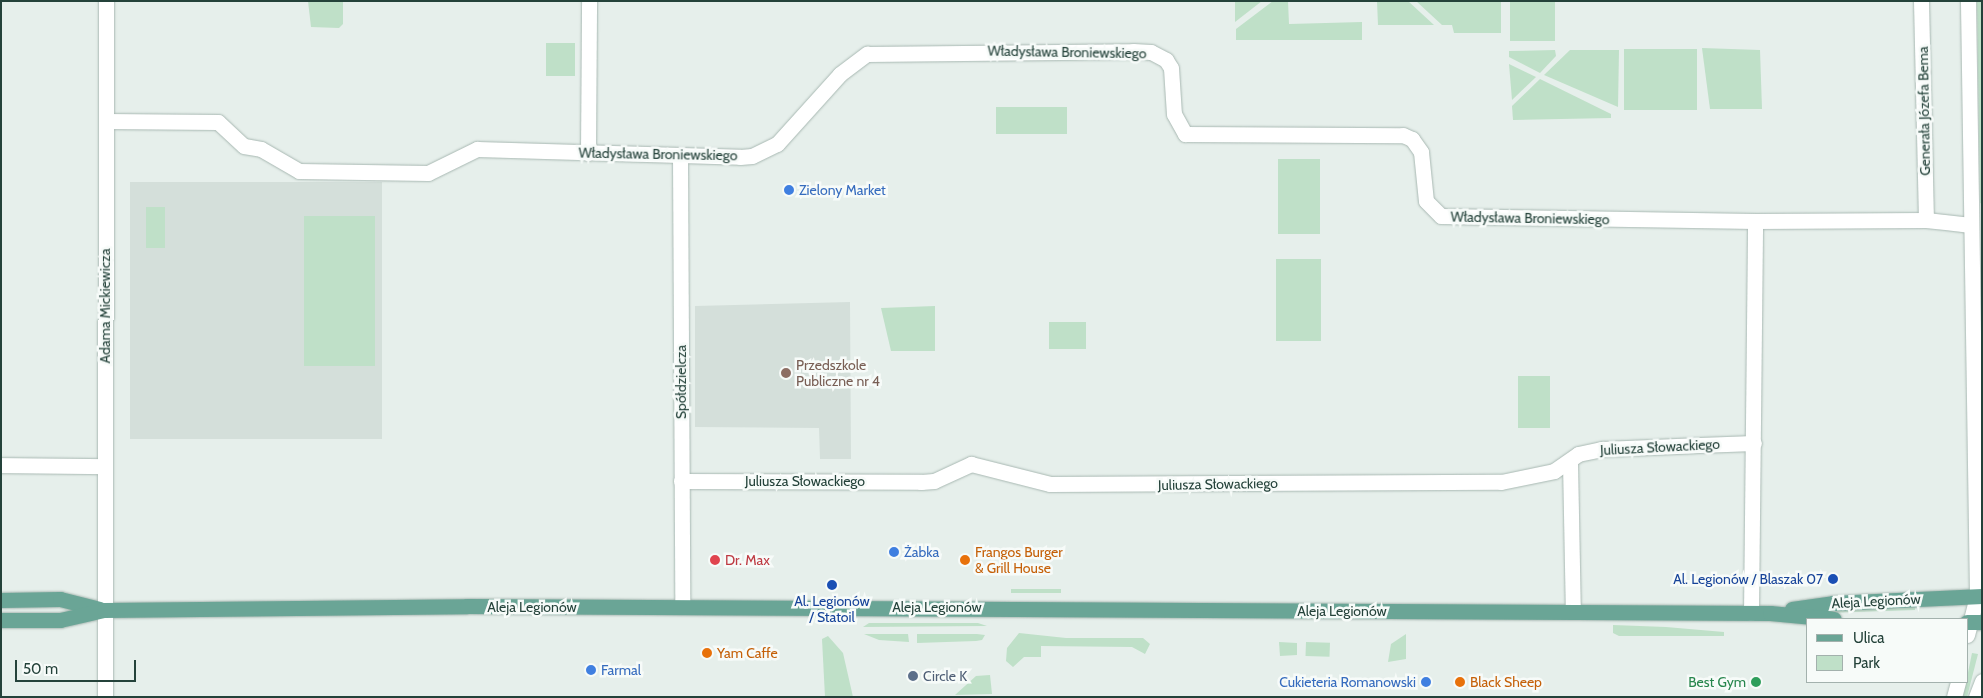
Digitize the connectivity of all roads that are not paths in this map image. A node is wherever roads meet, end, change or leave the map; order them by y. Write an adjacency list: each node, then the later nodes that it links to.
1 (106, 1): 5 (street, Adama Mickiewicza)
2 (589, 1): 6 (street)
3 (1921, 1): 8 (street, Generała Józefa Bema)
4 (1968, 1): 10 (street)
5 (106, 121): 6 (street, Władysława Broniewskiego); 14 (street, Adama Mickiewicza)
6 (588, 153): 7 (street, Władysława Broniewskiego)
7 (680, 156): 9 (street, Władysława Broniewskiego); 15 (street, Spółdzielcza)
8 (1926, 220): 9 (street, Władysława Broniewskiego); 10 (street, Władysława Broniewskiego)
9 (1755, 221): 11 (street)
10 (1970, 225): 16 (street)
11 (1754, 443): 12 (street, Juliusza Słowackiego); 22 (street)
12 (1570, 462): 15 (street, Juliusza Słowackiego); 20 (street)
13 (1, 465): 14 (street)
14 (104, 466): 19 (street, Adama Mickiewicza)
15 (681, 481): 18 (street, Spółdzielcza)
16 (1979, 596): 21 (main road, Aleja Legionów); 25 (street)
17 (1, 600): 19 (main road, Aleja Legionów)
18 (682, 608): 19 (main road, Aleja Legionów); 20 (main road, Aleja Legionów)
19 (104, 610): 24 (main road, Aleja Legionów); 28 (street, Adama Mickiewicza)
20 (1573, 612): 22 (main road, Aleja Legionów)
21 (1770, 612): 22 (main road, Aleja Legionów); 23 (main road, Aleja Legionów)
22 (1751, 613)
23 (1825, 618)
24 (1, 620)
25 (1971, 625)
26 (1982, 681): 30 (street)
27 (1958, 683): 29 (street)
28 (105, 697)
29 (1954, 697)
30 (1976, 697)

